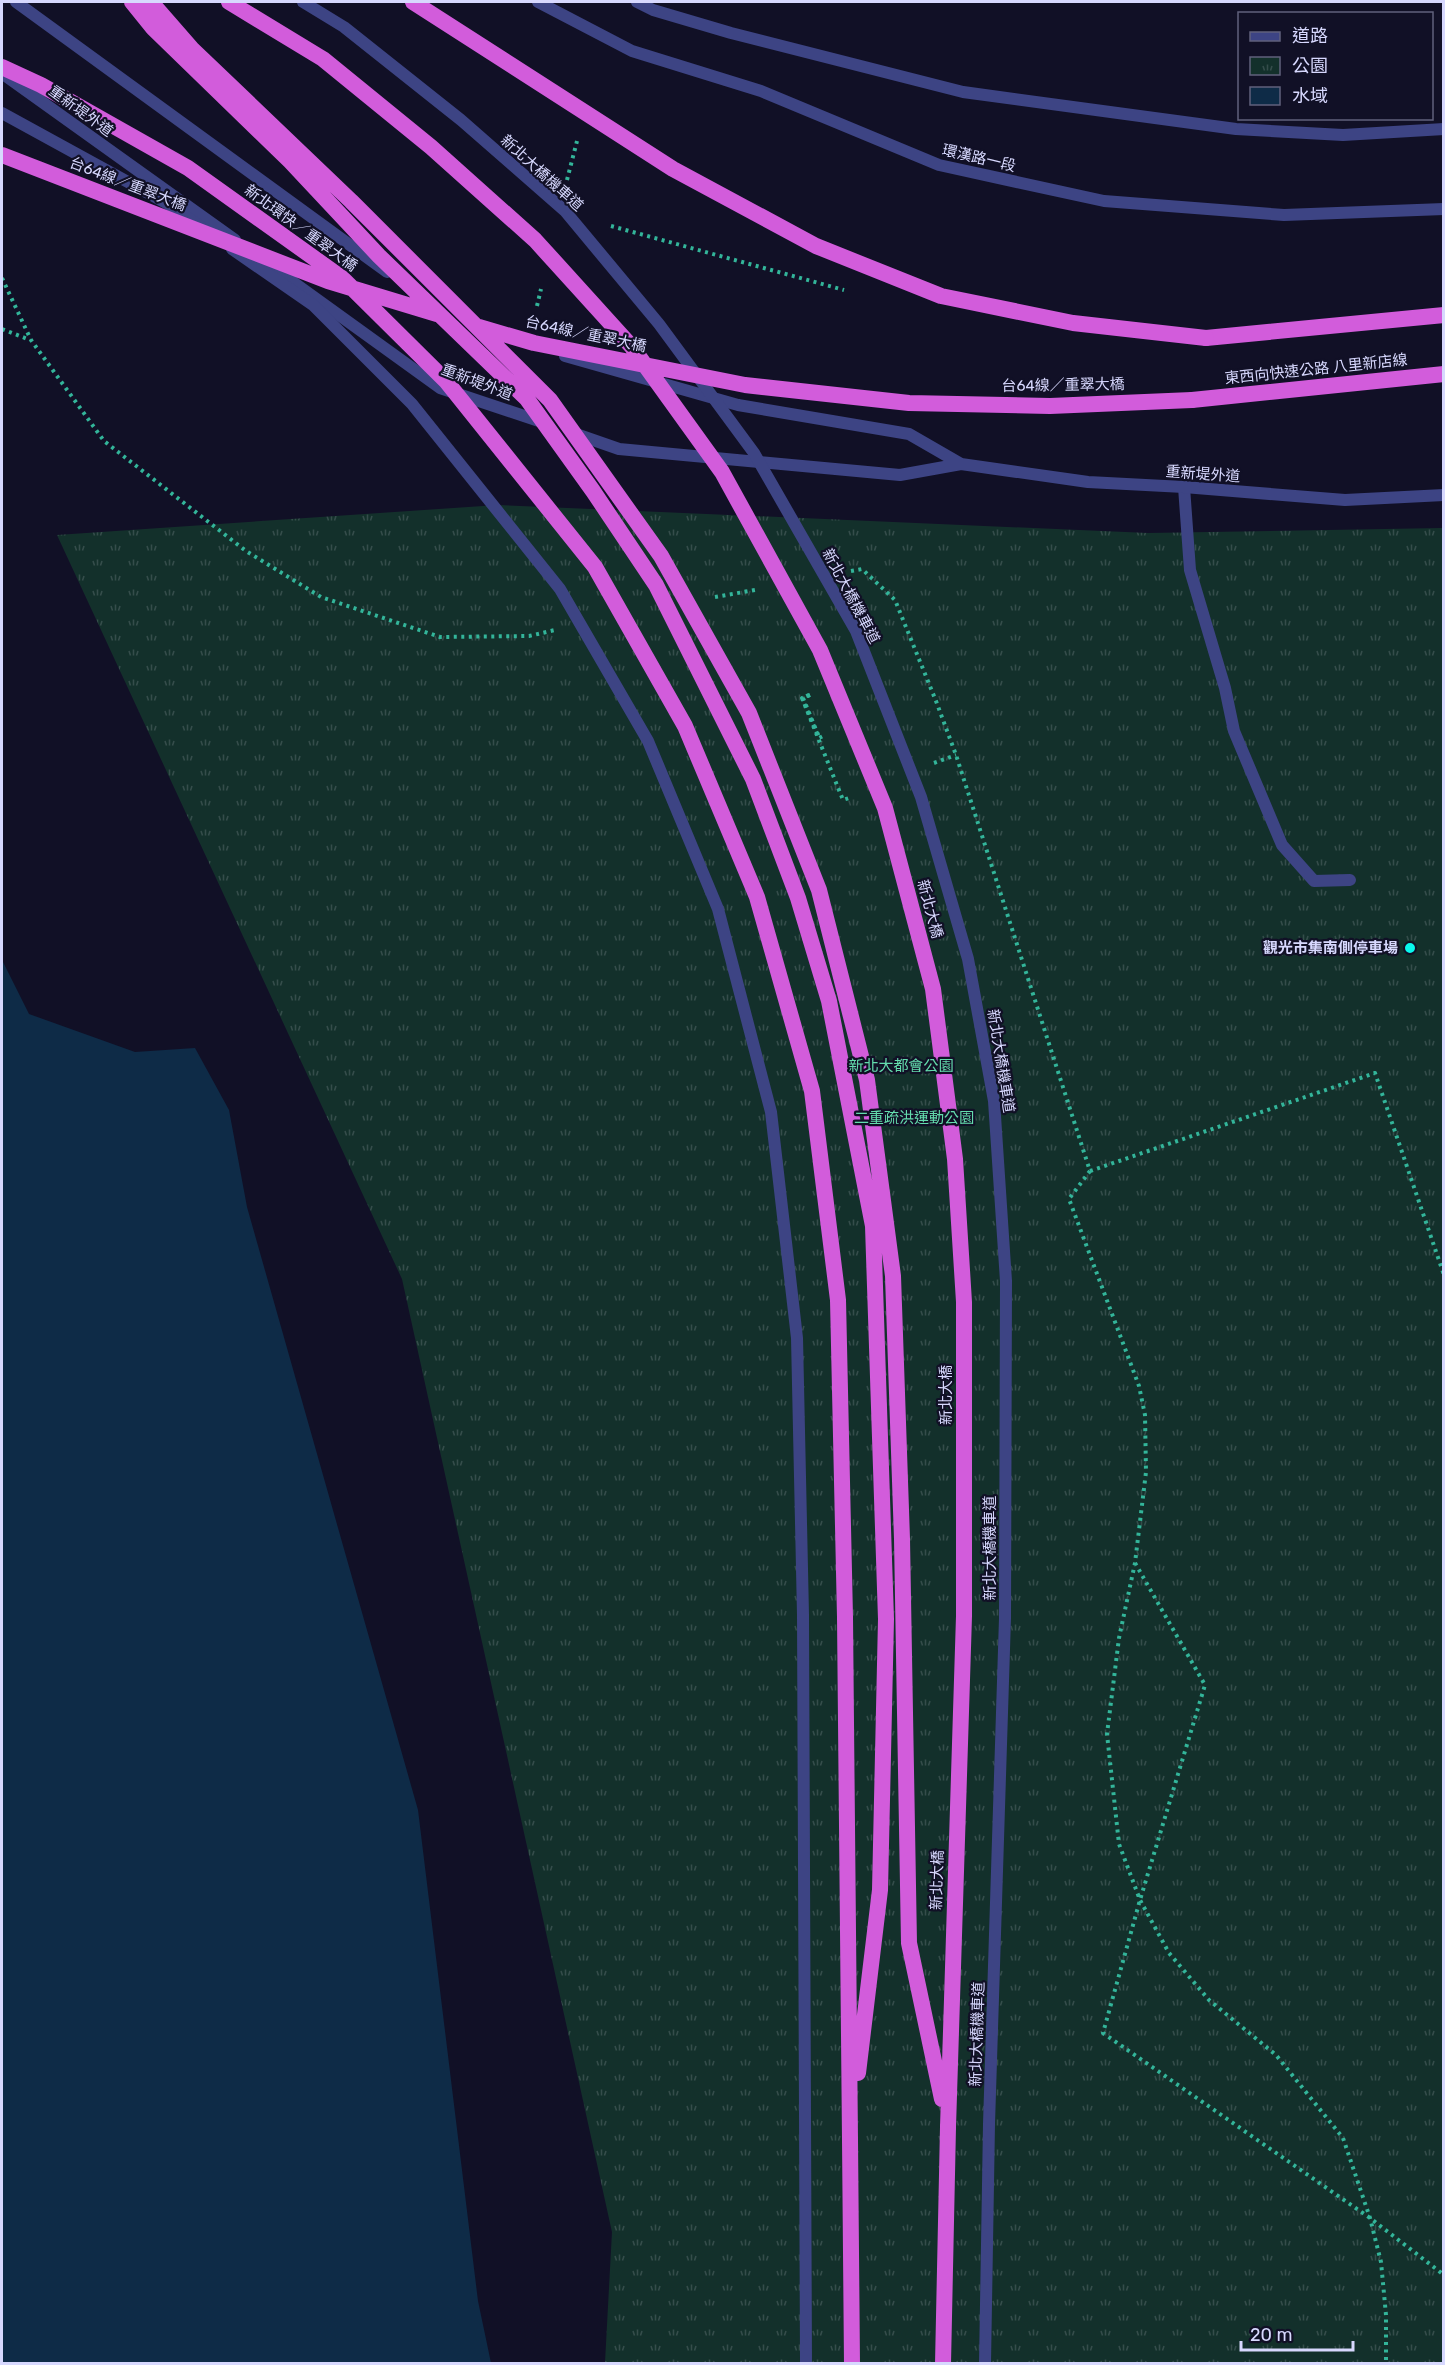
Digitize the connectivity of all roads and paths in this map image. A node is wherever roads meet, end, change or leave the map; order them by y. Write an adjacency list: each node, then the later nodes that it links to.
1 (16, 2): 22 (street, 重新堤外道)
2 (132, 2): 30 (highway, bridge)
3 (151, 2): 29 (highway, bridge)
4 (229, 2): 29 (highway, 新北大橋, bridge)
5 (303, 2): 35 (street, 新北大橋機車道, bridge)
6 (413, 2): 17 (highway, bridge)
7 (538, 2): 16 (street, 環漢路一段)
8 (637, 2): 12 (street)
9 (2, 67): 30 (highway, 新北環快／重翠大橋, bridge)
10 (2, 72): 22 (street, 重新堤外道)
11 (2, 113): 32 (street, bridge)
12 (1443, 129)
13 (580, 130): 15 (path)
14 (2, 154): 21 (highway, 台64線／重翠大橋, bridge)
15 (565, 188)
16 (1443, 208)
17 (1443, 315)
18 (2, 328): 19 (path)
19 (31, 340)
20 (1443, 374): 21 (highway, 東西向快速公路 八里新店線)
21 (1192, 400)
22 (961, 464): 23 (street, 重新堤外道)
23 (1184, 487): 24 (street, 重新堤外道); 25 (street)
24 (1443, 495)
25 (1350, 880)
26 (1090, 1171): 27 (path)
27 (1443, 1275)
28 (1135, 1563): 31 (path)
29 (948, 2127): 34 (highway, 新北大橋)
30 (850, 2140): 33 (highway)
31 (1443, 2276)
32 (806, 2364)
33 (852, 2364)
34 (943, 2364)
35 (985, 2364)

